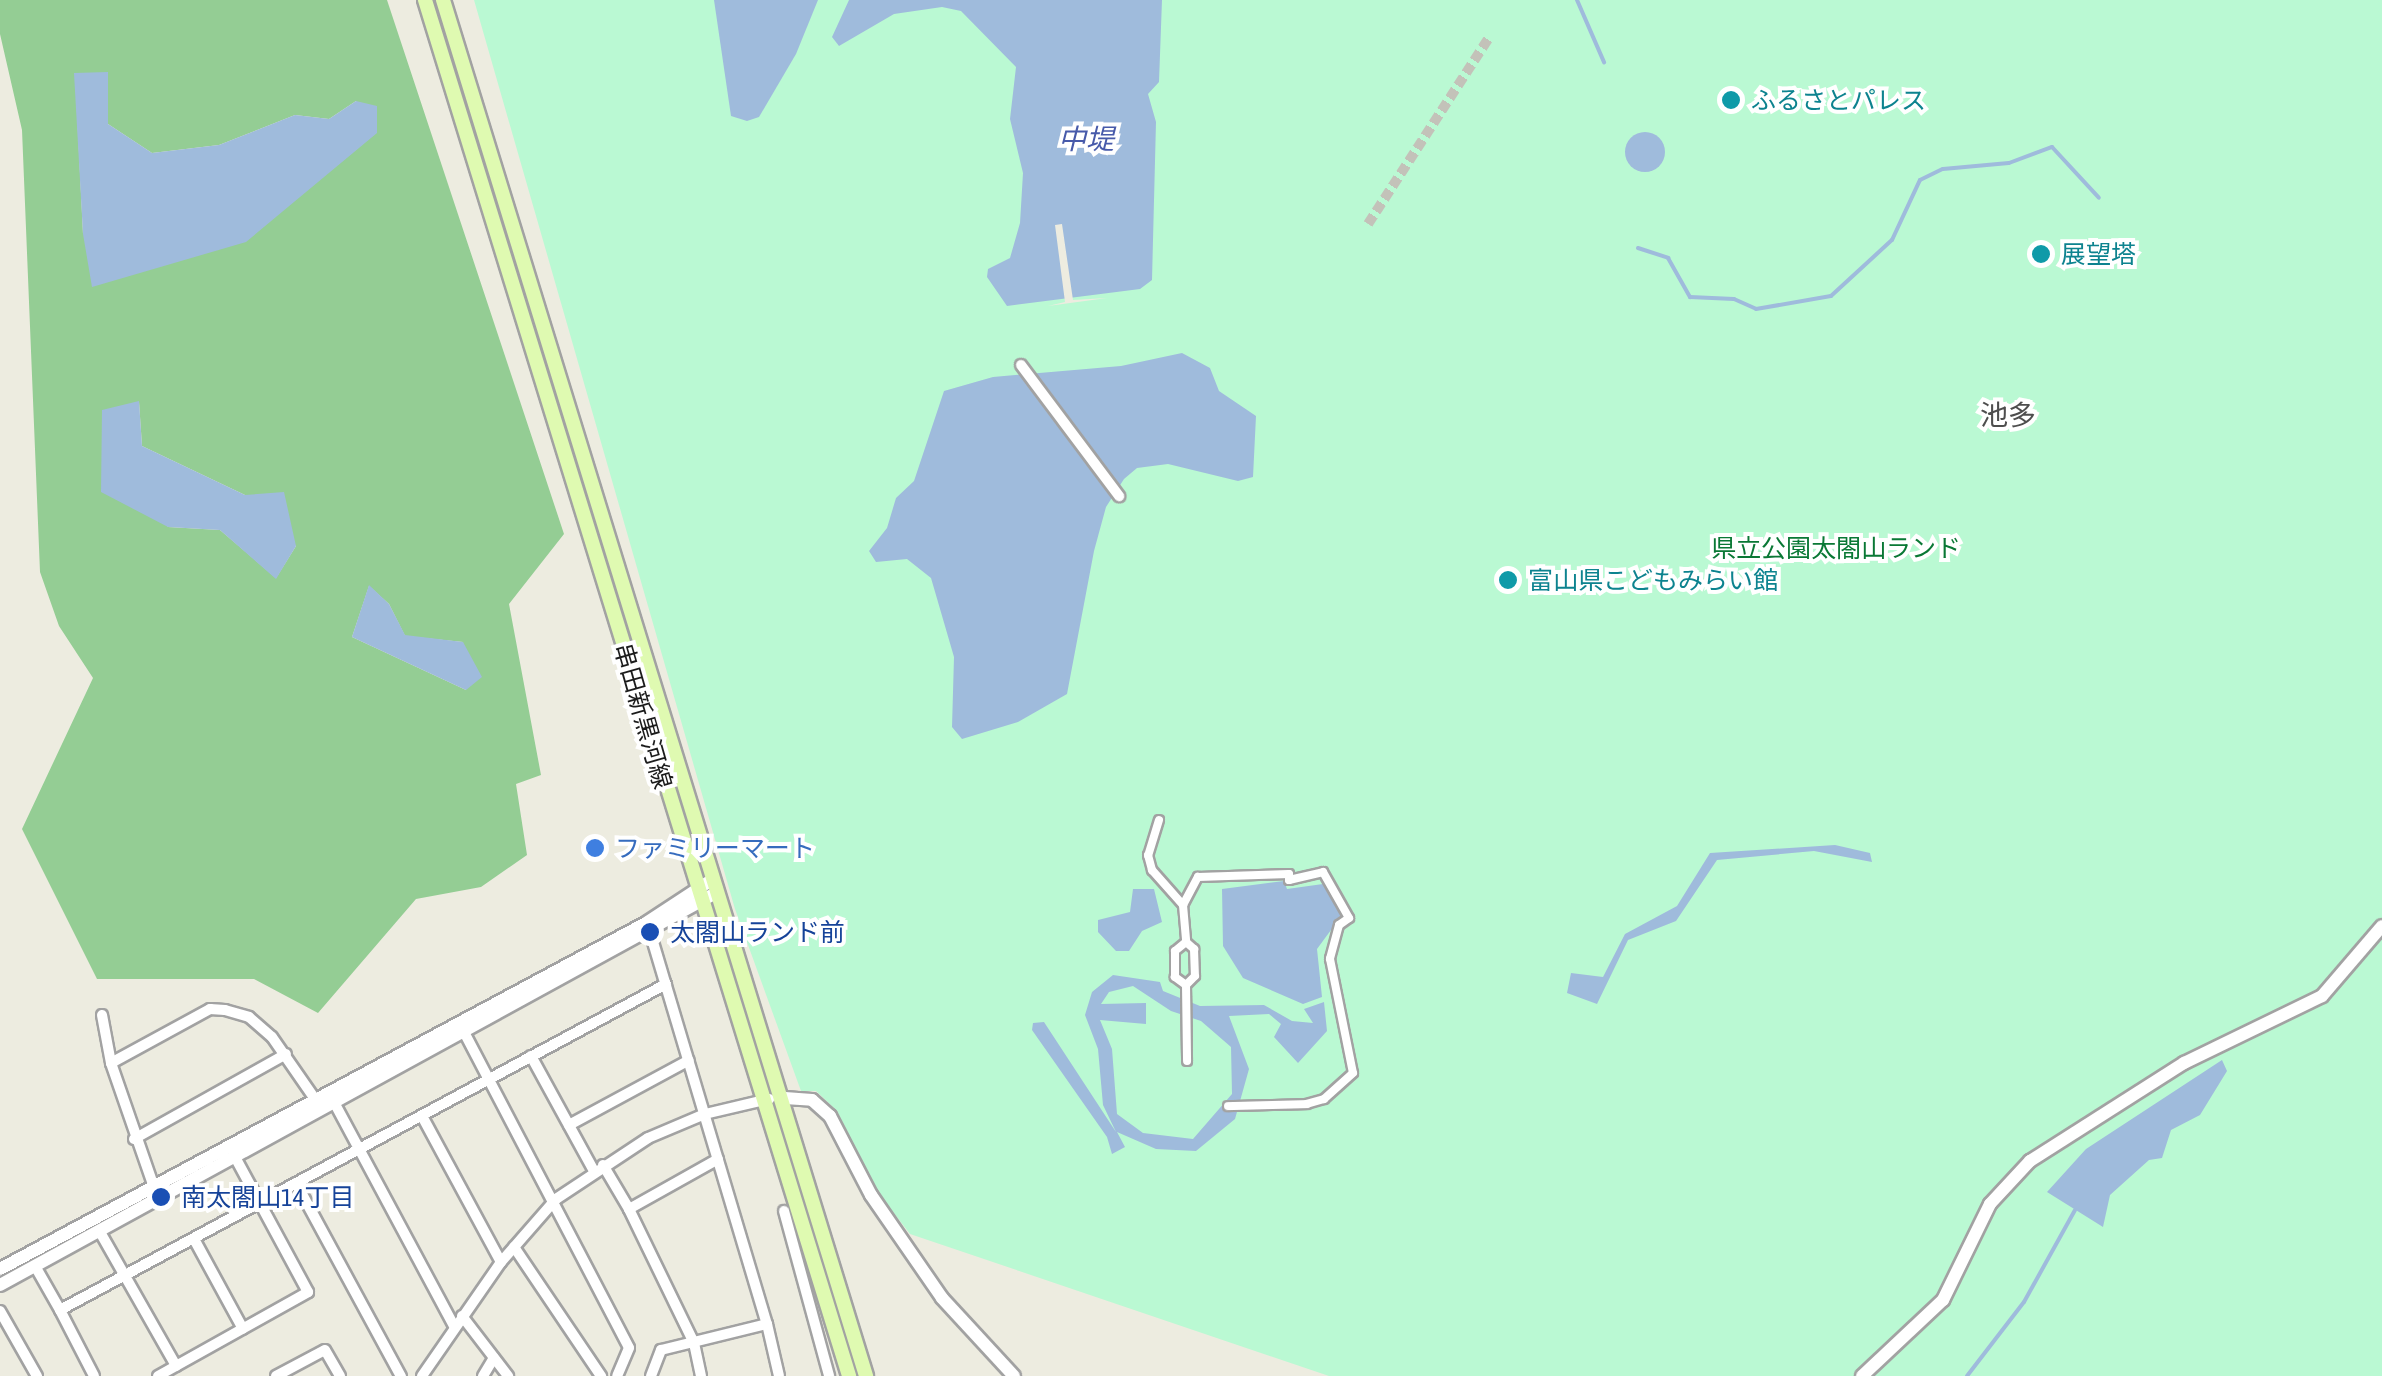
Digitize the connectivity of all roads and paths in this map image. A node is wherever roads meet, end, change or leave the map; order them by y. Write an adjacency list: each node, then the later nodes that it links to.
1 (423, 0): 9 (main road, 串田新黒河線)
2 (444, 0): 4 (main road, 串田新黒河線)
3 (454, 0): 4 (main road, 串田新黒河線)
4 (520, 245): 8 (main road, 串田新黒河線)
5 (1021, 365): 6 (street)
6 (1118, 496)
7 (1159, 820): 10 (street)
8 (712, 887): 9 (street); 25 (main road, 串田新黒河線)
9 (697, 897): 12 (street); 16 (street); 27 (main road, 串田新黒河線)
10 (1184, 905): 13 (street); 29 (street)
11 (2382, 926): 78 (street)
12 (650, 932): 14 (street); 16 (street)
13 (1186, 942): 15 (street); 15 (street)
14 (666, 984): 20 (street); 21 (street)
15 (1186, 985): 22 (street)
16 (502, 1005): 18 (street); 26 (street)
17 (102, 1015): 23 (street)
18 (464, 1032): 24 (street); 28 (street)
19 (286, 1054): 23 (street); 26 (street); 33 (street)
20 (531, 1056): 24 (street); 32 (street)
21 (689, 1060): 30 (street); 32 (street)
22 (1187, 1060)
23 (111, 1063): 33 (street)
24 (489, 1078): 31 (street); 40 (street)
25 (784, 1098): 27 (street); 76 (main road, 串田新黒河線); 77 (street)
26 (315, 1099): 39 (street)
27 (764, 1100): 30 (street); 75 (main road, 串田新黒河線)
28 (335, 1104): 34 (street); 35 (street)
29 (1228, 1106)
30 (705, 1114): 36 (street); 37 (street)
31 (422, 1116): 34 (street); 47 (street)
32 (570, 1126): 37 (street)
33 (134, 1139): 39 (street)
34 (359, 1148): 38 (street); 54 (street)
35 (235, 1157): 41 (street); 44 (street)
36 (718, 1159): 42 (street); 55 (street)
37 (599, 1168): 40 (street); 42 (street)
38 (296, 1183): 41 (street); 65 (street)
39 (154, 1187): 49 (street)
40 (556, 1199): 46 (street); 70 (street)
41 (262, 1202): 45 (street); 56 (street)
42 (629, 1209): 57 (street)
43 (784, 1211): 74 (street)
44 (100, 1232): 48 (street); 50 (street)
45 (194, 1239): 50 (street); 56 (street)
46 (514, 1247): 47 (street); 69 (street)
47 (501, 1262): 54 (street)
48 (35, 1266): 51 (street); 52 (street)
49 (0, 1269)
50 (125, 1275): 52 (street); 59 (street)
51 (0, 1285)
52 (60, 1310): 61 (street)
53 (0, 1311): 60 (street)
54 (458, 1321): 58 (street); 66 (street)
55 (767, 1324): 57 (street); 73 (street)
56 (243, 1329): 59 (street)
57 (694, 1344): 71 (street); 72 (street)
58 (494, 1358): 67 (street); 68 (street)
59 (176, 1366): 62 (street)
60 (37, 1376)
61 (94, 1376)
62 (158, 1376)
63 (276, 1376): 64 (street)
64 (340, 1376)
65 (401, 1376)
66 (422, 1376)
67 (483, 1376)
68 (508, 1376)
69 (602, 1376)
70 (616, 1376)
71 (651, 1376)
72 (701, 1376)
73 (779, 1376)
74 (830, 1376)
75 (849, 1376)
76 (866, 1376)
77 (1014, 1376)
78 (1862, 1376)

